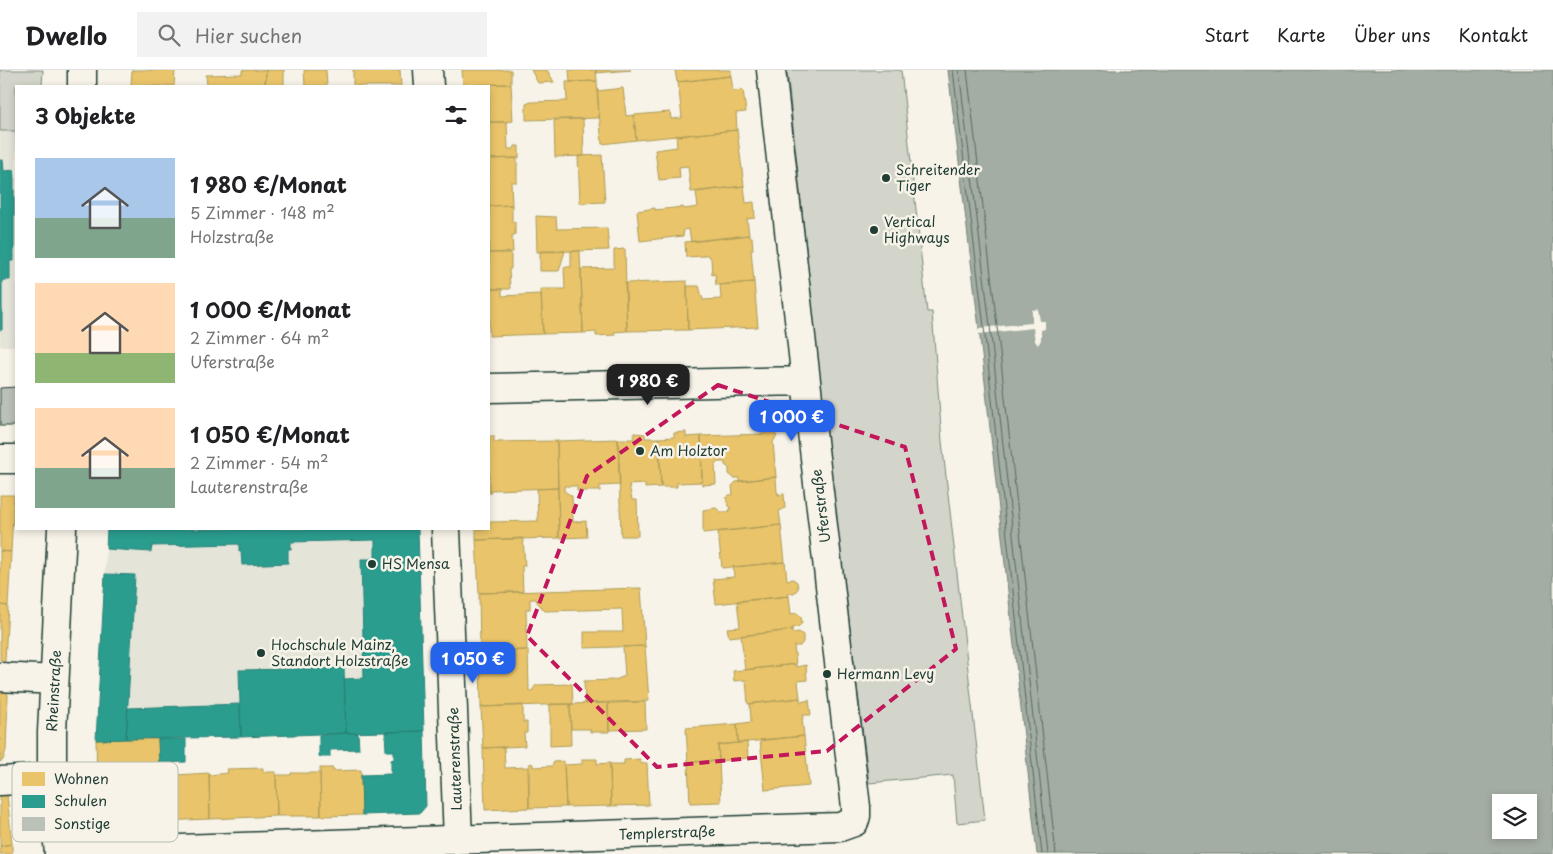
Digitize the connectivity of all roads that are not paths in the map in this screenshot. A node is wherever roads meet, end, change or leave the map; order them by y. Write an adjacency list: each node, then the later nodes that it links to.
1 (82, 70): 4 (street)
2 (428, 70): 5 (street)
3 (771, 70): 6 (street, Uferstraße)
4 (82, 85)
5 (428, 85)
6 (806, 381): 7 (street); 15 (street, Uferstraße)
7 (490, 388)
8 (0, 458): 9 (street)
9 (15, 459)
10 (62, 530): 13 (street, Rheinstraße)
11 (446, 530): 16 (street, Lauterenstraße)
12 (0, 677): 13 (street)
13 (54, 680): 14 (street, Rheinstraße)
14 (52, 762)
15 (854, 822): 16 (street, Templerstraße)
16 (458, 840): 17 (street, Templerstraße)
17 (59, 854)

